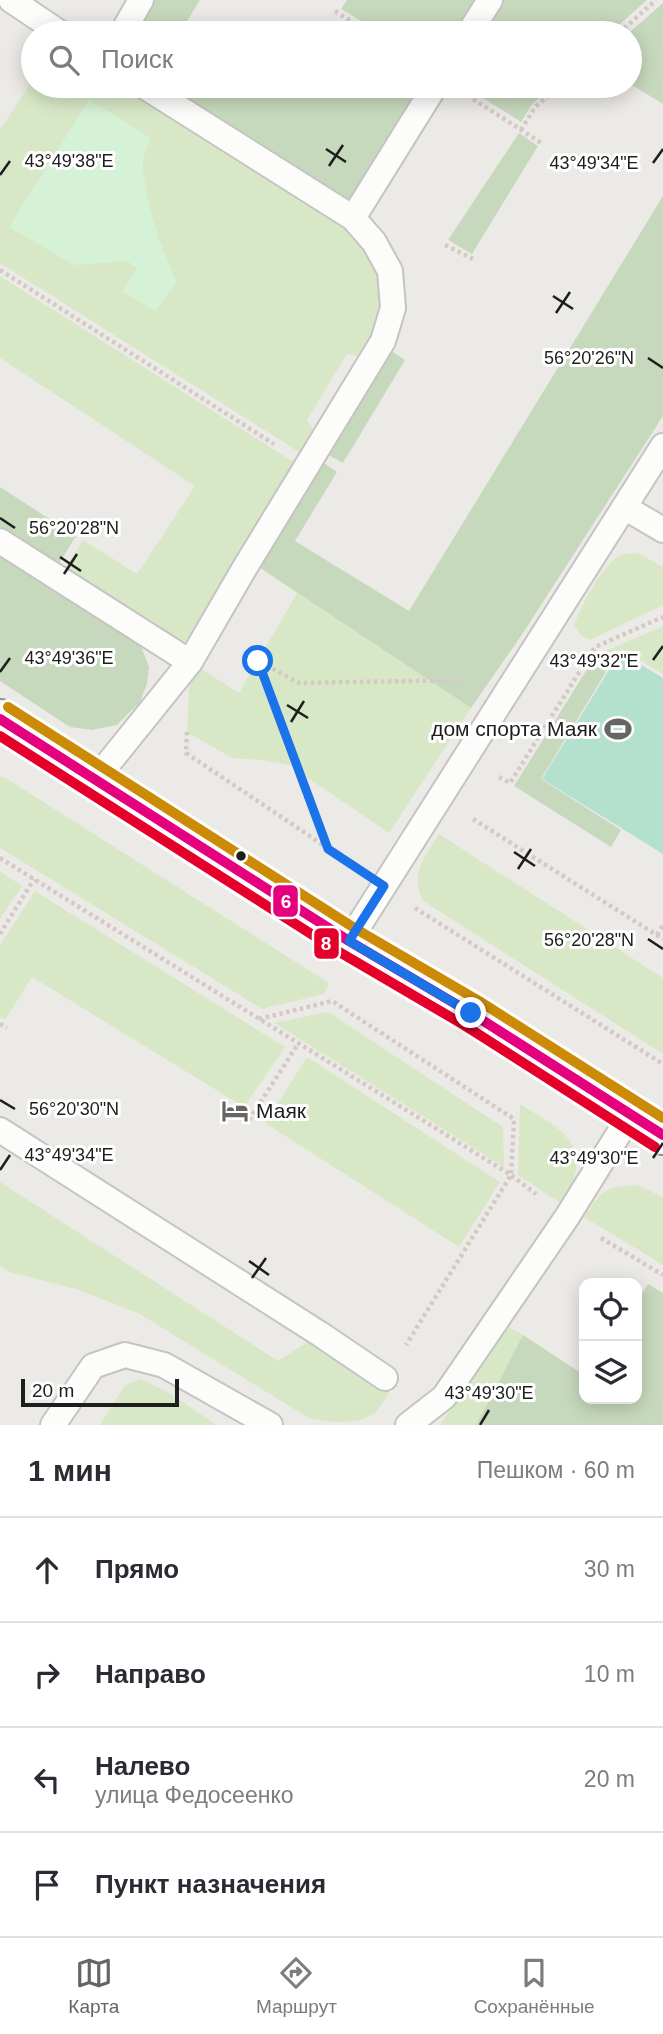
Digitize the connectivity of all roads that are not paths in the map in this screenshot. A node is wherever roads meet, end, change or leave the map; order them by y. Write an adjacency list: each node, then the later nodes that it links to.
1 (11, 0): 4 (lane)
2 (141, 0): 5 (lane)
3 (490, 0): 6 (lane)
4 (42, 21)
5 (129, 21)
6 (477, 21)
7 (163, 98): 9 (lane)
8 (427, 98): 9 (lane)
9 (352, 218): 14 (lane)
10 (663, 446): 11 (lane)
11 (624, 507): 12 (lane); 17 (lane)
12 (663, 530)
13 (0, 541): 14 (lane)
14 (190, 662): 16 (lane)
15 (0, 719): 16 (main road)
16 (95, 780): 17 (main road)
17 (349, 941): 18 (main road)
18 (631, 1114): 20 (main road); 22 (lane)
19 (0, 1129): 21 (lane)
20 (663, 1135)
21 (385, 1378)
22 (444, 1397): 25 (lane); 26 (lane)
23 (53, 1425): 24 (lane)
24 (270, 1425)
25 (408, 1425)
26 (426, 1425)

